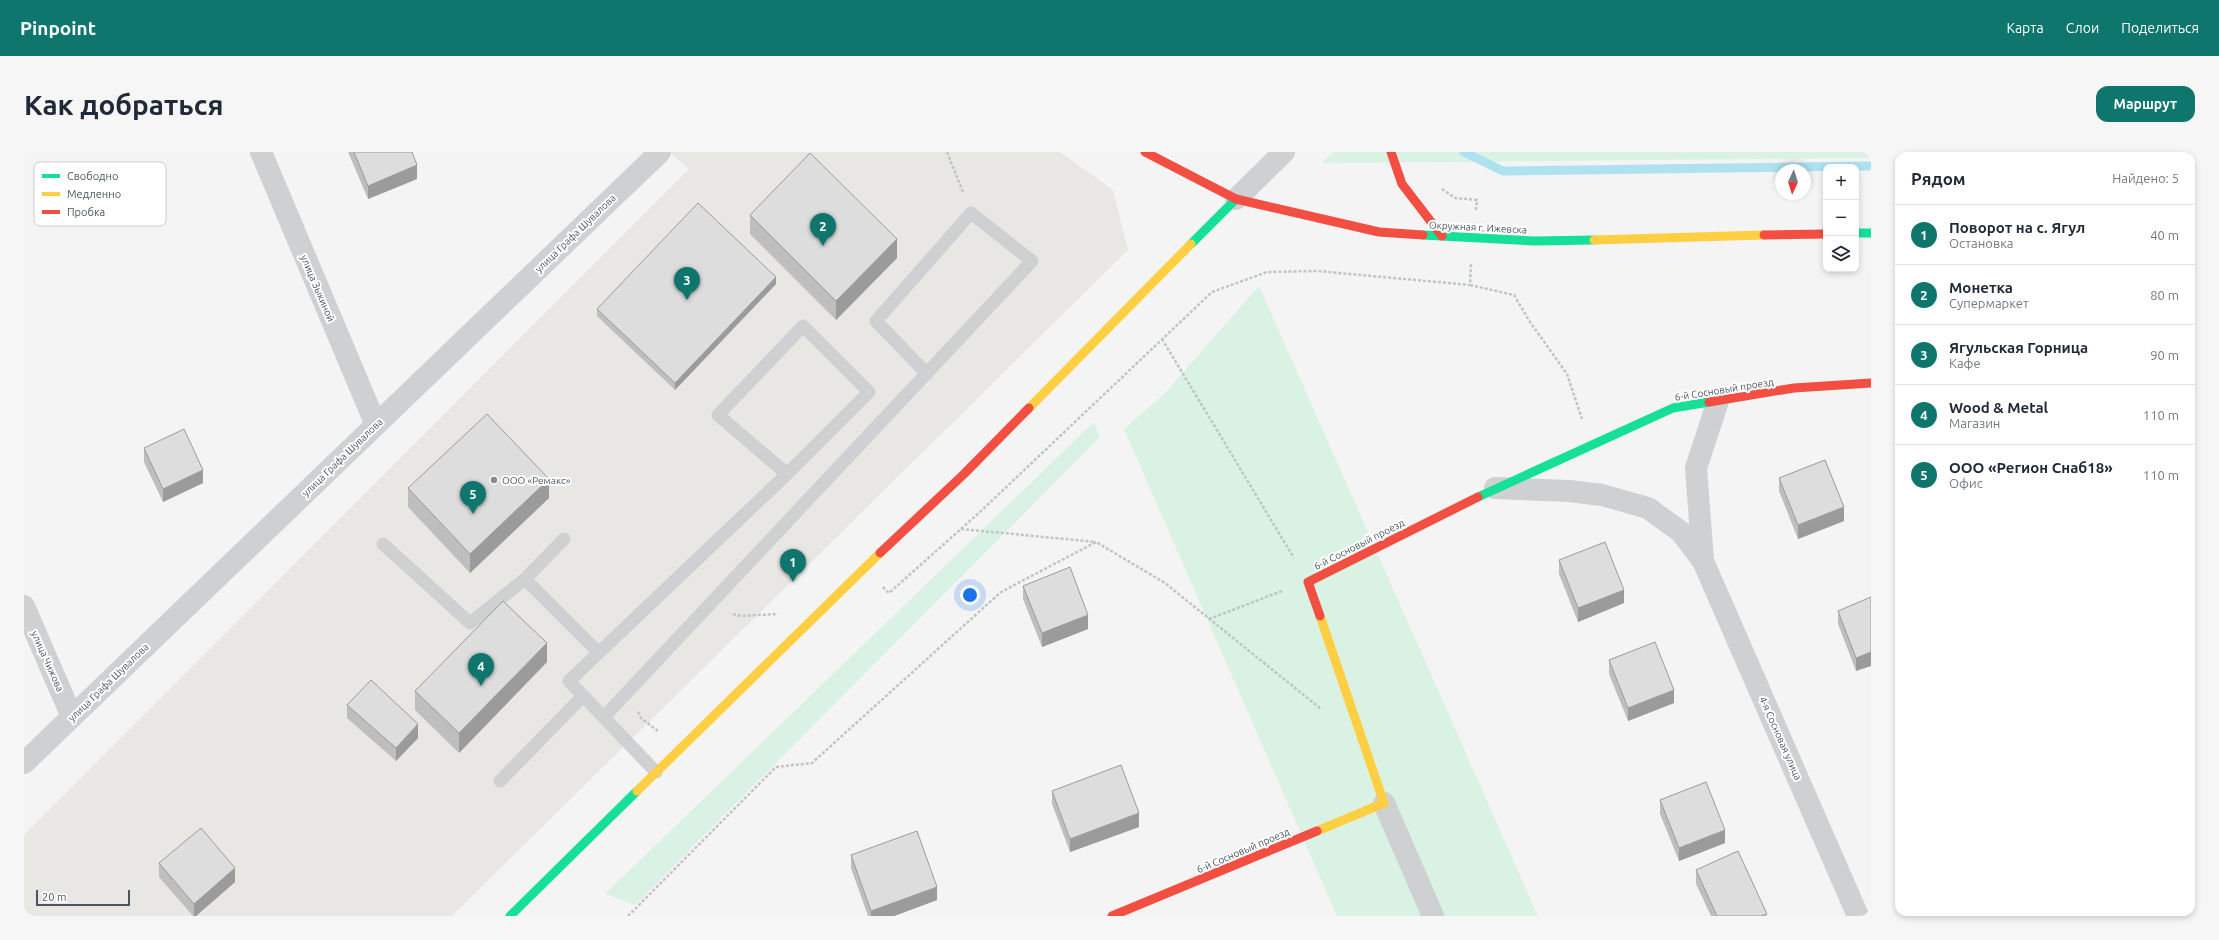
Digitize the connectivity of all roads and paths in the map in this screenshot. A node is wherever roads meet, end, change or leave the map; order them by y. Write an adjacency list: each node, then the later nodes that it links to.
1 (261, 152): 20 (street, улица Зыкиной)
2 (660, 152): 20 (street, улица Графа Шувалова)
3 (947, 152): 9 (path)
4 (1145, 152): 8 (street, Окружная г. Ижевска)
5 (1284, 152): 8 (street)
6 (1391, 152): 13 (street)
7 (1438, 185): 14 (path)
8 (1236, 199): 13 (street, Окружная г. Ижевска); 29 (street)
9 (971, 213): 17 (lane); 17 (lane)
10 (1859, 233): 11 (street)
11 (1871, 233)
12 (1823, 234): 14 (street, Окружная г. Ижевска)
13 (1442, 236): 14 (street, Окружная г. Ижевска)
14 (1474, 238): 15 (path)
15 (1470, 285): 16 (path); 21 (path)
16 (1162, 339): 24 (path); 31 (path)
17 (927, 374): 33 (lane)
18 (1871, 383): 19 (street, 6-й Сосновый проезд)
19 (1718, 401): 21 (street, 6-й Сосновый проезд); 28 (street)
20 (376, 425): 40 (street, улица Графа Шувалова)
21 (1591, 445): 23 (street, 6-й Сосновый проезд)
22 (787, 474): 22 (lane); 36 (lane)
23 (1495, 488): 28 (street); 31 (street, 6-й Сосновый проезд)
24 (961, 529): 26 (path); 29 (path)
25 (564, 539): 30 (lane)
26 (1096, 542): 35 (path); 48 (path)
27 (383, 544): 30 (lane)
28 (1703, 561): 51 (street, 4-я Сосновая улица)
29 (864, 568): 44 (street)
30 (525, 579): 36 (lane)
31 (1308, 582): 35 (path); 46 (street, 6-й Сосновый проезд)
32 (24, 606): 40 (street, улица Чижова)
33 (707, 608): 34 (path); 37 (lane)
34 (782, 613)
35 (1209, 619): 39 (path)
36 (599, 653): 38 (lane)
37 (627, 693): 41 (lane); 42 (path)
38 (583, 696): 41 (lane); 45 (lane)
39 (1326, 712)
40 (72, 717): 43 (street, улица Графа Шувалова)
41 (604, 717): 44 (lane)
42 (666, 733)
43 (24, 763)
44 (656, 772): 47 (street)
45 (500, 781)
46 (1384, 803): 49 (street, 6-й Сосновый проезд); 50 (street)
47 (510, 916)
48 (628, 916)
49 (1112, 916)
50 (1433, 916)
51 (1858, 916)

